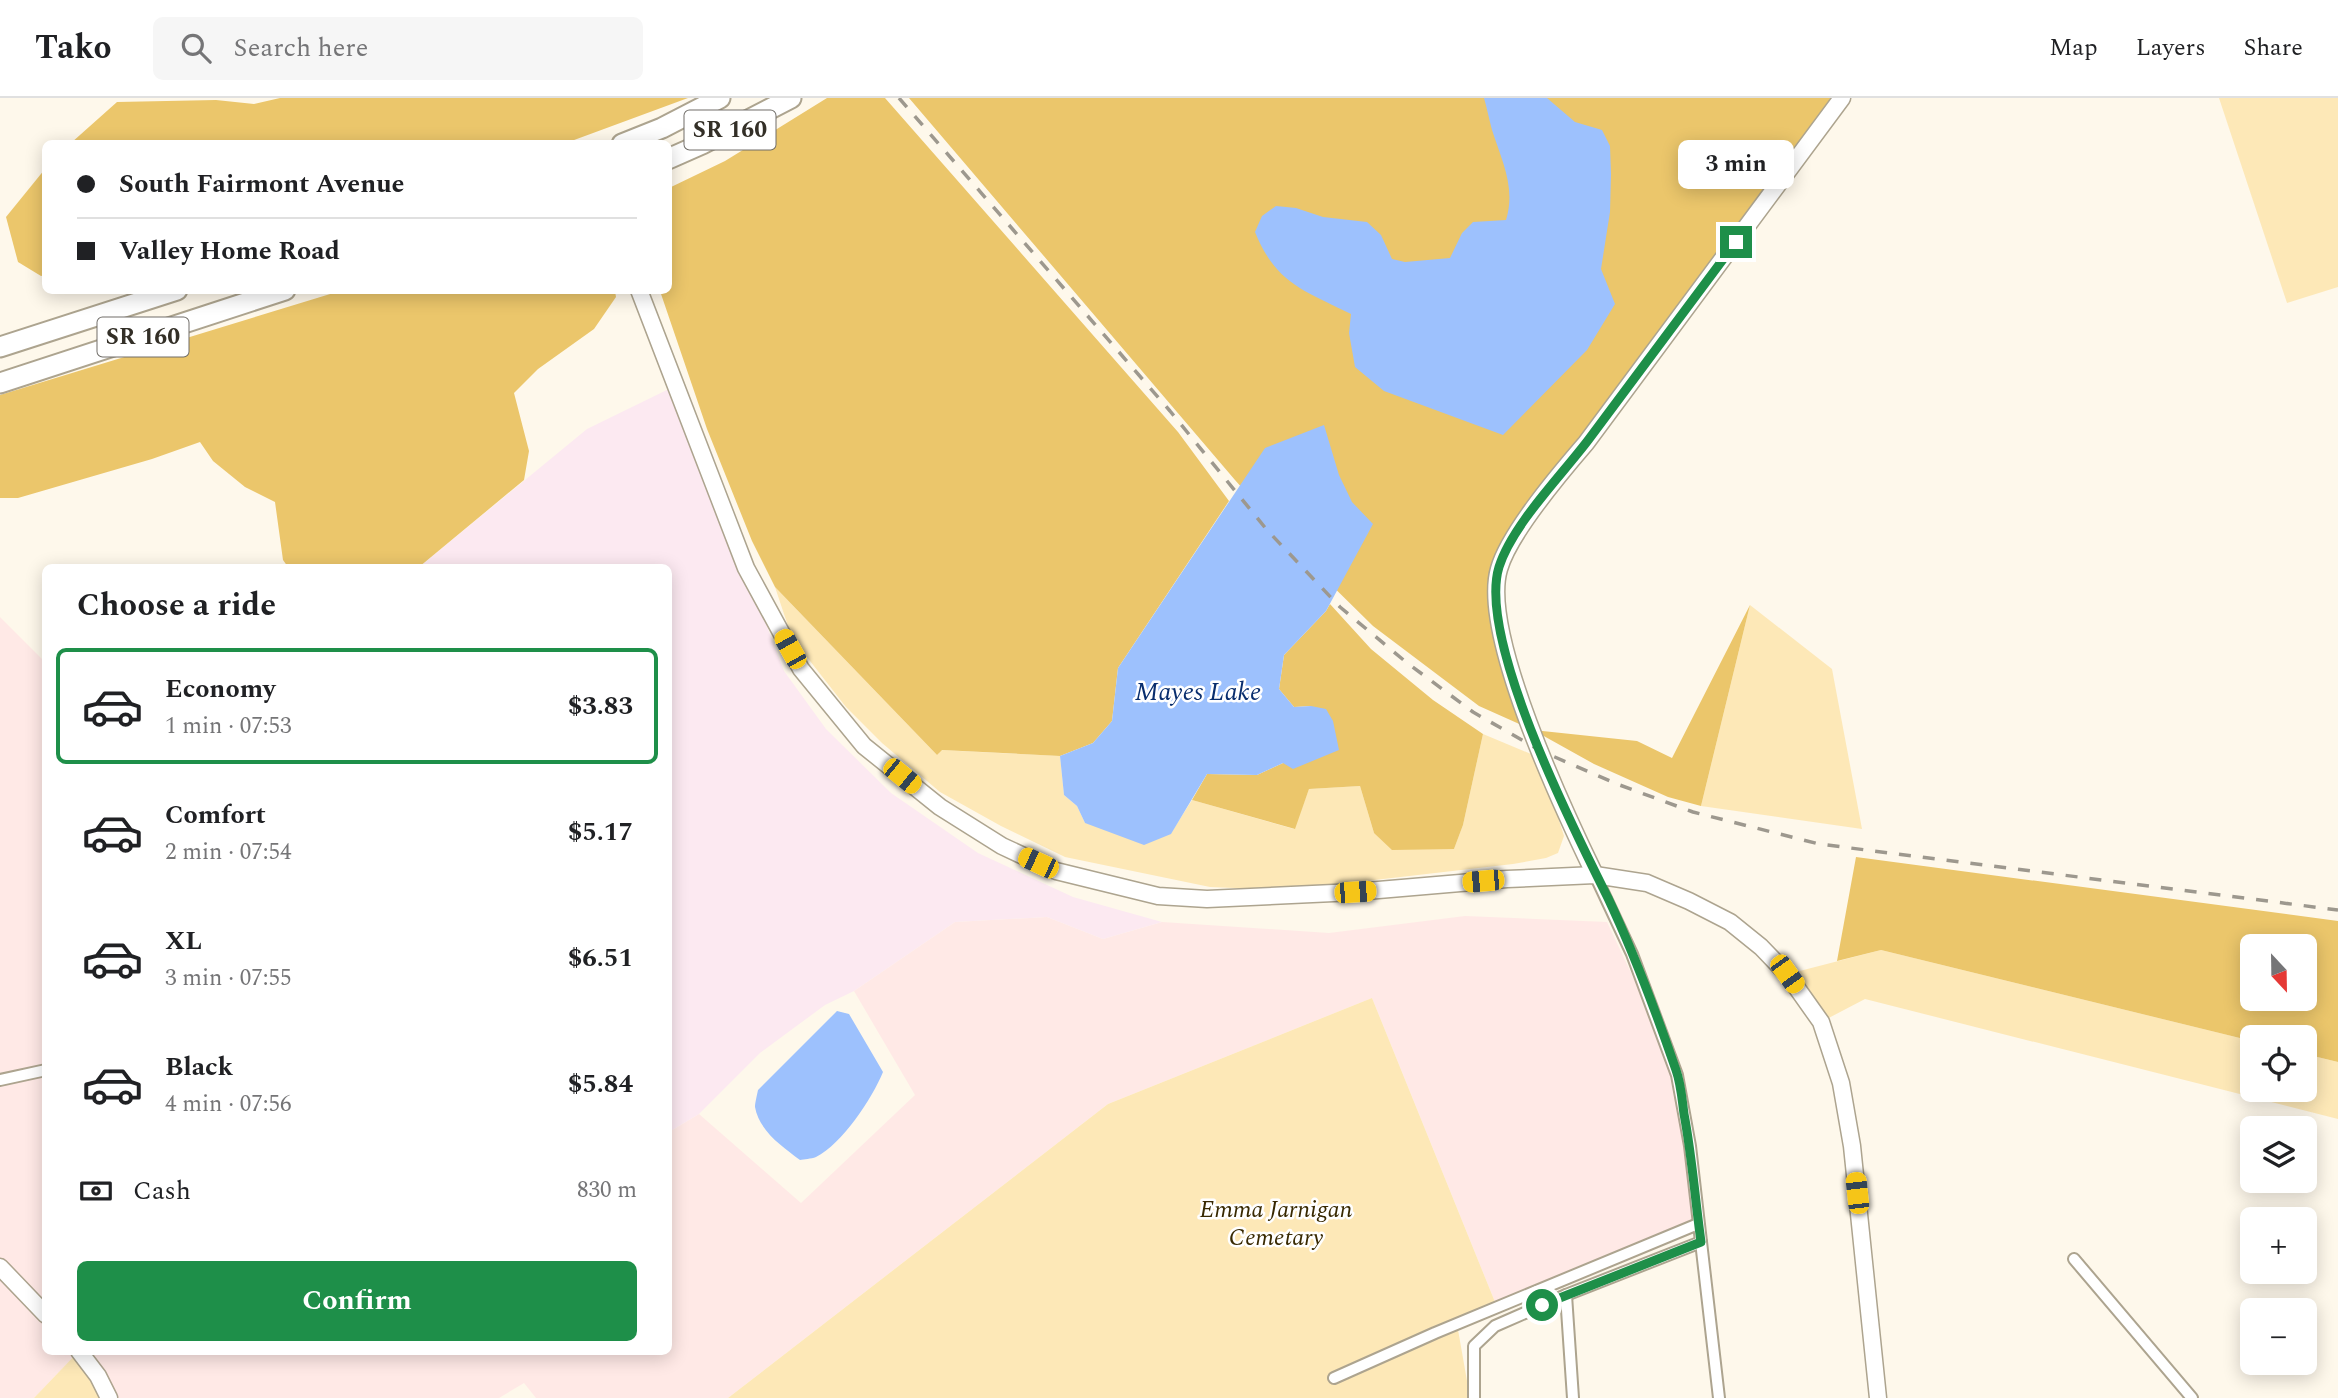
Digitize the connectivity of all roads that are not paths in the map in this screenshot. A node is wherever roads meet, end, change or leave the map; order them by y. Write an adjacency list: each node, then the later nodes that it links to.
1 (720, 98): 4 (highway, SR 160)
2 (791, 98): 5 (highway, SR 160)
3 (1842, 98): 11 (main road)
4 (630, 140)
5 (672, 157)
6 (165, 294): 9 (highway, SR 160)
7 (273, 294): 10 (highway, SR 160)
8 (641, 294): 11 (main road)
9 (0, 348)
10 (0, 383)
11 (1595, 876): 14 (street); 26 (main road)
12 (42, 1071): 13 (street)
13 (0, 1080)
14 (1699, 1224): 15 (street); 21 (street)
15 (1701, 1242): 18 (street); 25 (street)
16 (2074, 1259): 27 (street)
17 (0, 1267): 19 (main road)
18 (1566, 1295): 23 (street); 24 (street)
19 (42, 1311)
20 (82, 1355): 22 (main road)
21 (1334, 1378)
22 (109, 1398)
23 (1474, 1398)
24 (1573, 1398)
25 (1719, 1398)
26 (1878, 1398)
27 (2192, 1398)

